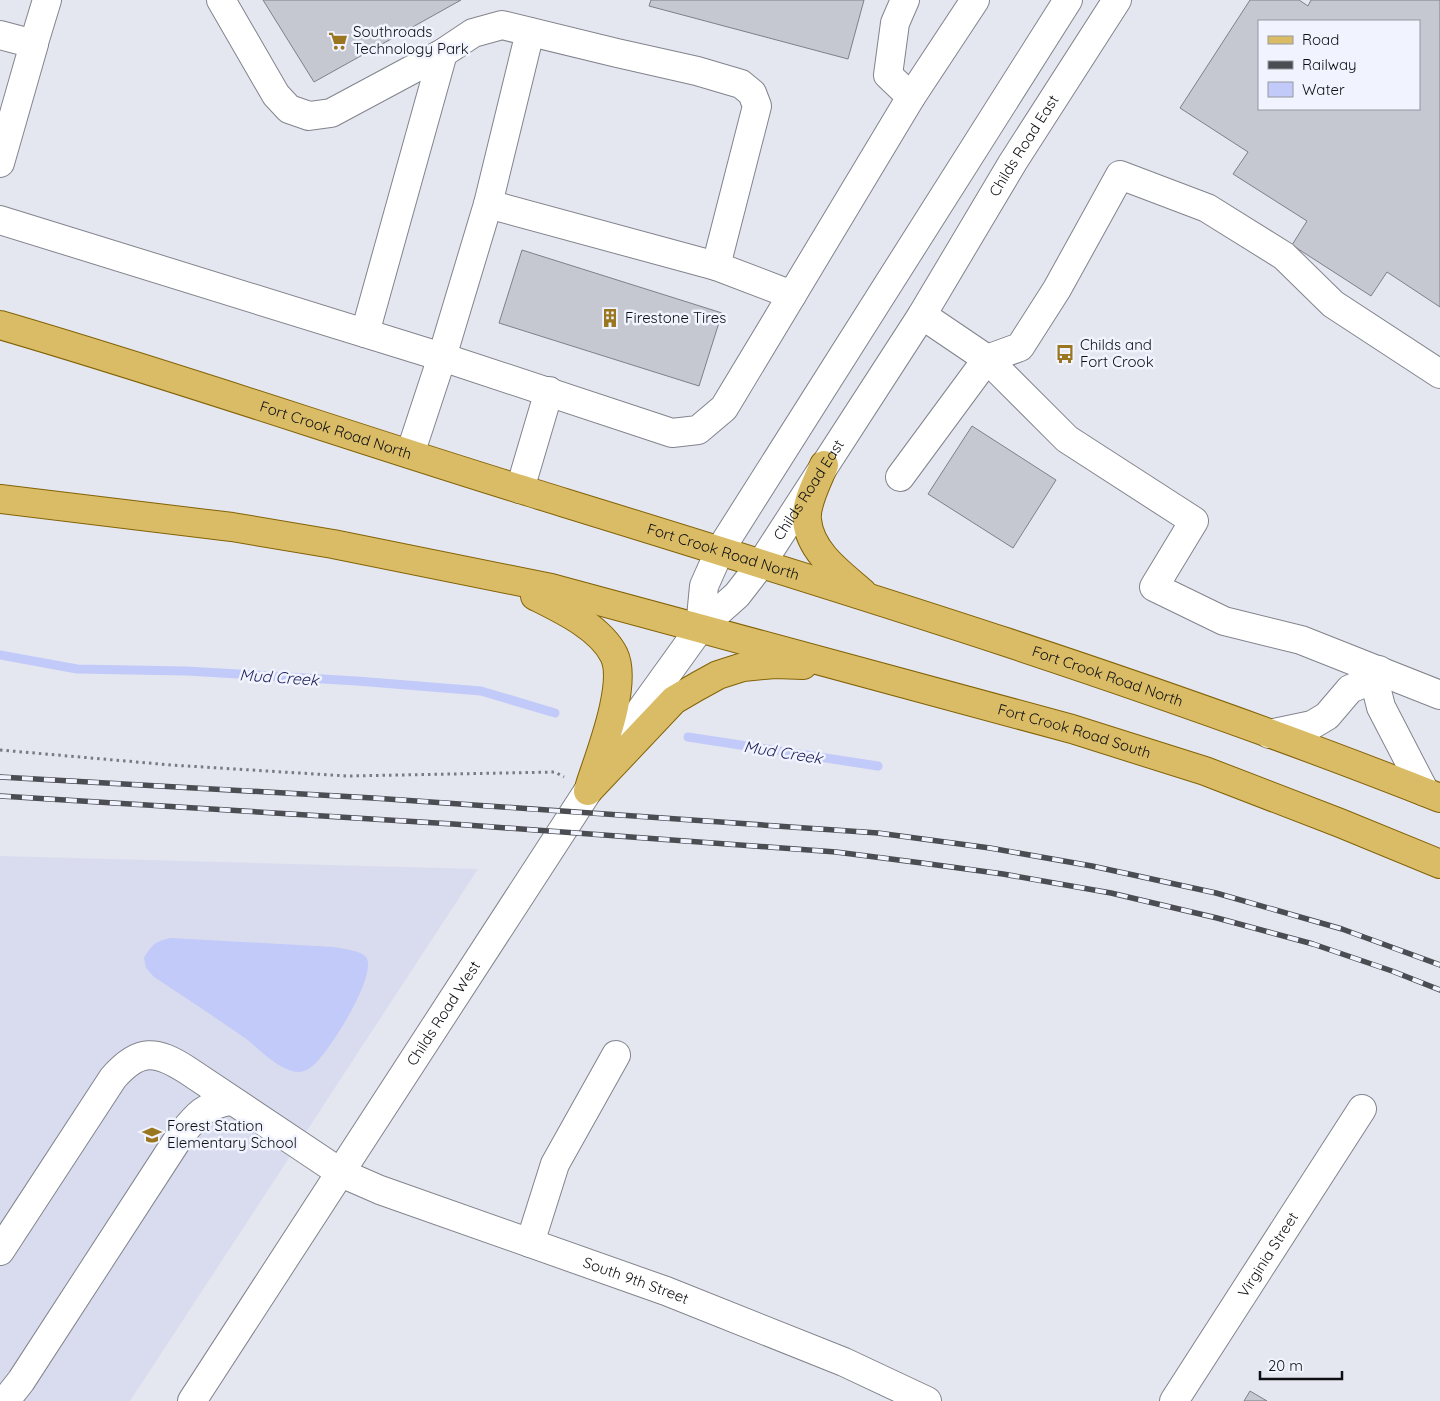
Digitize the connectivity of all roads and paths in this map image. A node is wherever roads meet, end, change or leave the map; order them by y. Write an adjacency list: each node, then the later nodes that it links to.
1 (47, 0): 9 (street)
2 (221, 0): 10 (street)
3 (905, 0): 11 (street)
4 (975, 0): 11 (street)
5 (1068, 0): 29 (street)
6 (1117, 0): 17 (street, Childs Road East)
7 (530, 32): 10 (street); 13 (street); 15 (street)
8 (0, 36): 9 (street)
9 (34, 46): 12 (street)
10 (442, 53): 19 (street)
11 (911, 98): 16 (street)
12 (0, 163)
13 (488, 204): 15 (street); 20 (street)
14 (0, 220): 19 (street)
15 (716, 266): 16 (street)
16 (792, 295): 23 (street)
17 (922, 315): 21 (street); 25 (street, Childs Road East)
18 (0, 325): 24 (main road, Fort Crook Road North)
19 (365, 333): 20 (street)
20 (442, 357): 23 (street); 24 (street)
21 (987, 359): 22 (street); 26 (street); 35 (street)
22 (1440, 374)
23 (549, 391): 27 (street)
24 (410, 454): 27 (main road, Fort Crook Road North)
25 (824, 465): 30 (street, Childs Road East); 32 (main road)
26 (900, 477)
27 (520, 489): 29 (main road, Fort Crook Road North)
28 (0, 499): 31 (main road)
29 (720, 550): 30 (main road, Fort Crook Road North); 33 (street)
30 (761, 564): 32 (main road, Fort Crook Road North); 33 (street, Childs Road East)
31 (490, 576): 33 (main road); 39 (main road)
32 (869, 598): 37 (main road, Fort Crook Road North)
33 (700, 628): 34 (main road, Fort Crook Road South); 39 (street, Childs Road West)
34 (845, 667): 39 (main road); 41 (main road, Fort Crook Road South)
35 (1377, 674): 36 (street); 37 (street); 40 (street)
36 (1440, 694)
37 (1270, 734): 40 (main road, Fort Crook Road North)
38 (0, 750): 39 (path)
39 (588, 791): 45 (street, Childs Road West)
40 (1433, 795)
41 (1440, 864)
42 (616, 1055): 46 (street)
43 (231, 1101): 45 (street, South 9th Street); 47 (street, South 9th Street); 48 (street)
44 (1362, 1109): 51 (street, Virginia Street)
45 (341, 1173): 46 (street, South 9th Street); 49 (street, Childs Road West)
46 (530, 1243): 50 (street, South 9th Street)
47 (0, 1251)
48 (2, 1401)
49 (192, 1401)
50 (927, 1401)
51 (1174, 1401)

